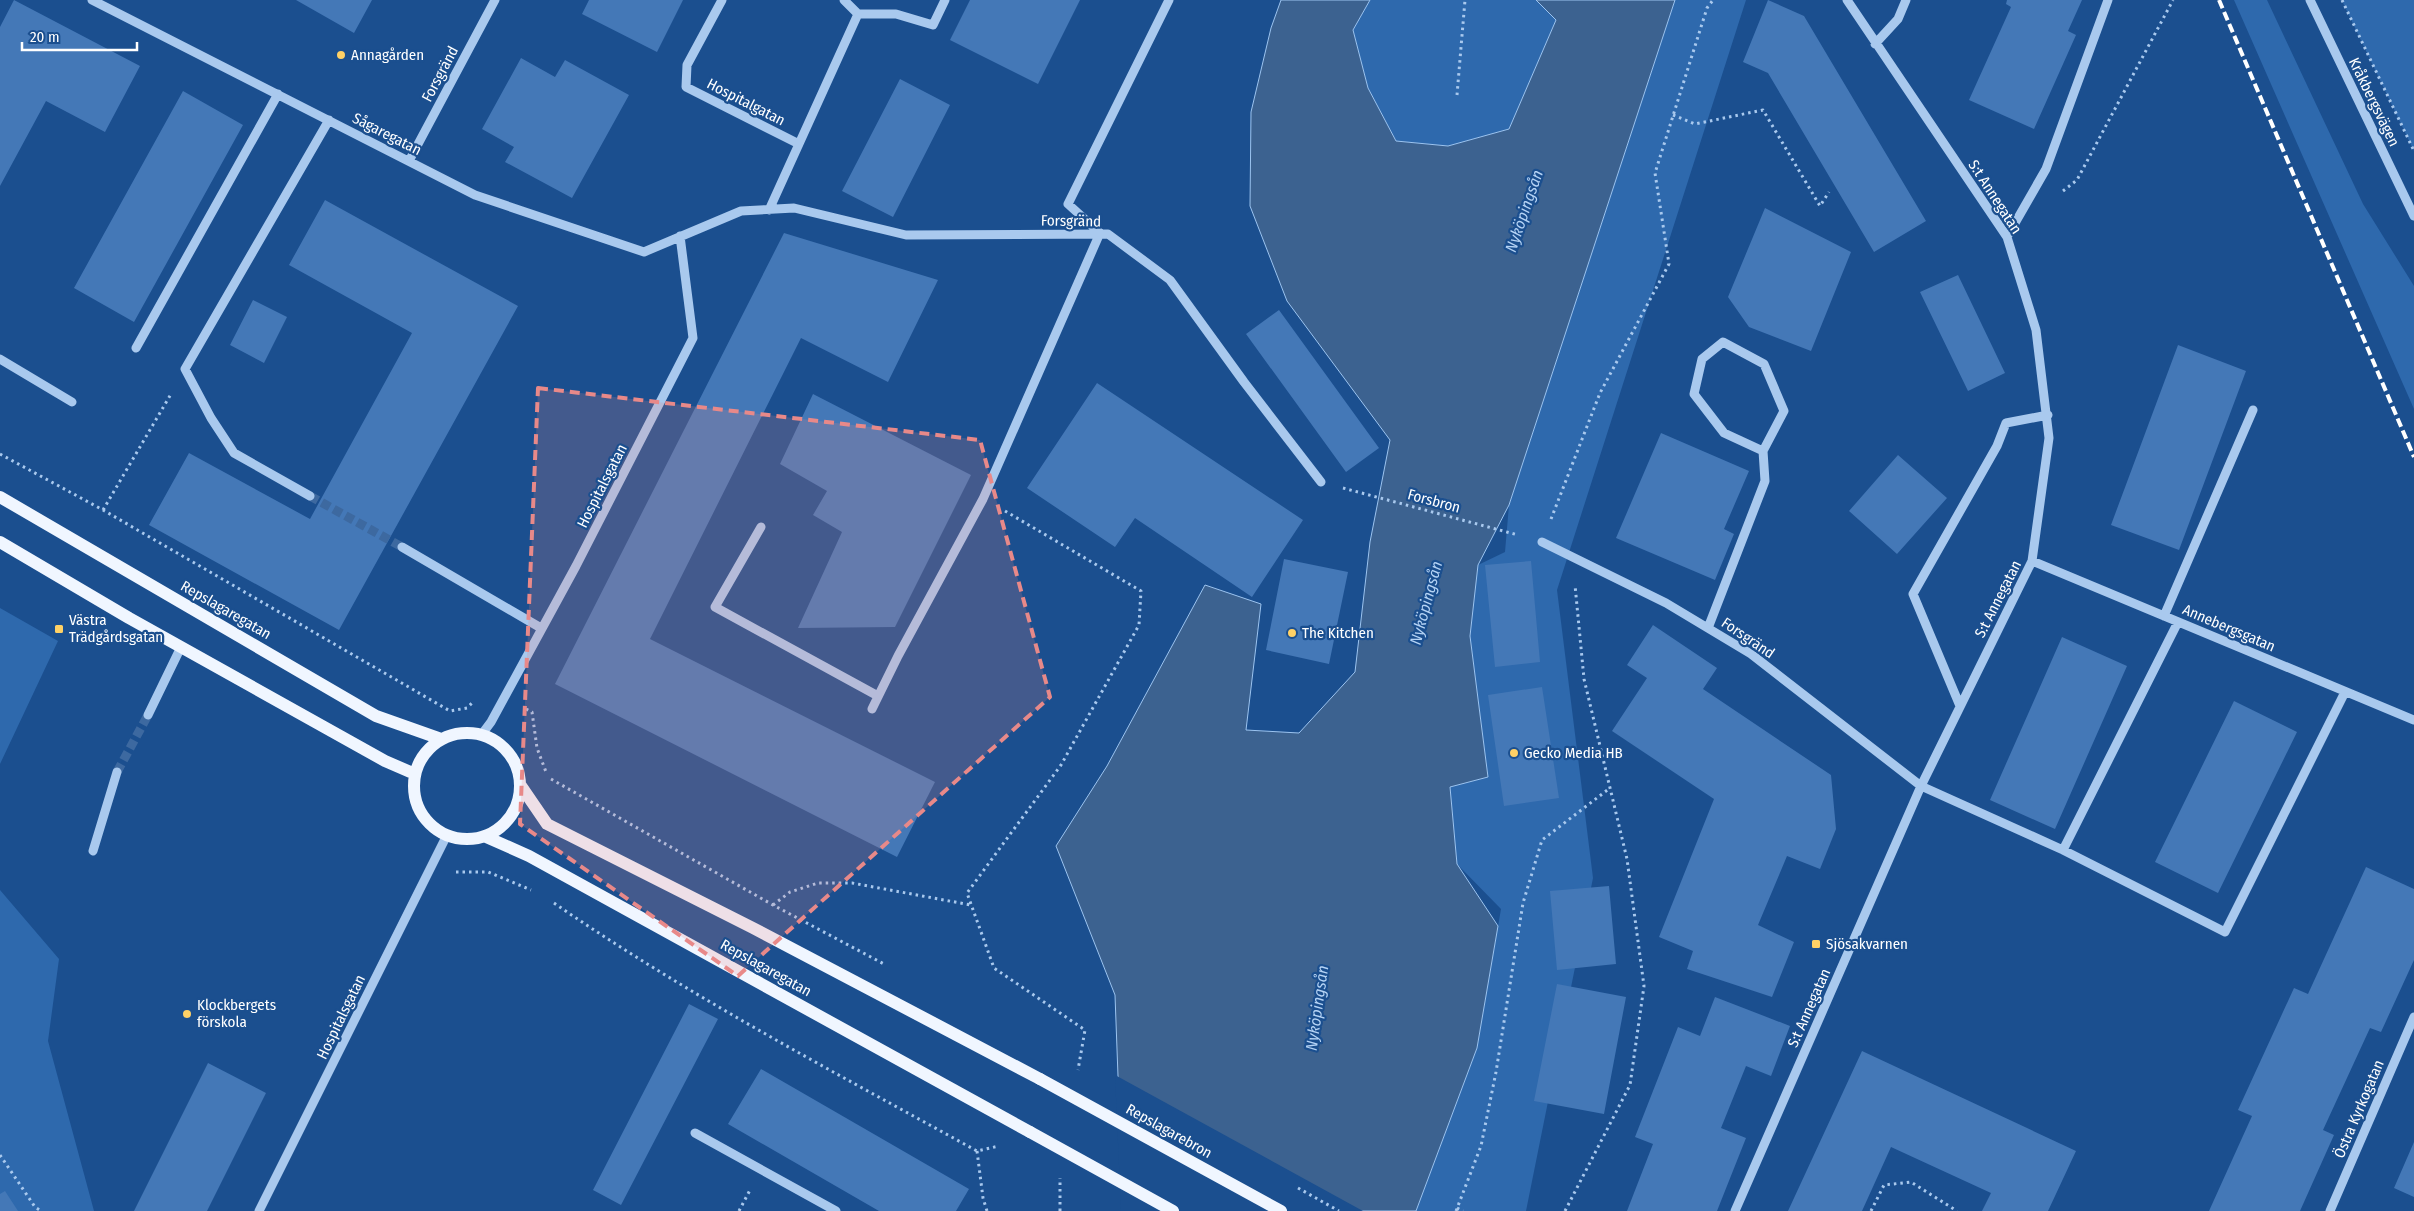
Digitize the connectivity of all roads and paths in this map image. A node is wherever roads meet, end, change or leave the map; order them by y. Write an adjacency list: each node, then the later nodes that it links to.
1 (92, 0): 17 (street, Sågaregatan)
2 (495, 0): 23 (street, Forsgränd)
3 (722, 0): 21 (street, Hospitalgatan)
4 (844, 0): 15 (street)
5 (945, 0): 15 (street)
6 (1168, 0): 28 (street)
7 (1465, 0): 18 (path)
8 (1713, 0): 19 (path)
9 (1847, 0): 16 (street, S:t Annegatan)
10 (1906, 0): 16 (street)
11 (2108, 0): 30 (street)
12 (2173, 0): 25 (path)
13 (2310, 0): 27 (street, Kråkbergsvägen)
14 (2342, 0): 22 (path)
15 (858, 14): 21 (street)
16 (1874, 44): 30 (street, S:t Annegatan)
17 (278, 94): 20 (street, Sågaregatan); 31 (street)
18 (1458, 95)
19 (1673, 115): 24 (path); 46 (path)
20 (329, 120): 23 (street, Sågaregatan); 33 (street)
21 (799, 144): 26 (street)
22 (2414, 151)
23 (409, 161): 29 (street, Sågaregatan)
24 (1829, 192)
25 (2056, 197)
26 (768, 210): 28 (street, Forsgränd); 29 (street, Forsgränd)
27 (2414, 216)
28 (1100, 233): 39 (street, Forsgränd); 42 (street)
29 (680, 236): 52 (street, Hospitalsgatan)
30 (2007, 237): 36 (street, S:t Annegatan)
31 (136, 348)
32 (0, 359): 34 (street)
33 (185, 369): 40 (street); 43 (path)
34 (72, 402)
35 (2253, 410): 50 (street)
36 (2048, 415): 49 (street, S:t Annegatan); 58 (street)
37 (1763, 451): 37 (street); 53 (street)
38 (0, 454): 43 (path)
39 (1321, 482): 46 (path, Forsbron)
40 (310, 496)
41 (0, 497): 63 (main road, Repslagaregatan)
42 (983, 498): 56 (street); 81 (path)
43 (103, 510): 57 (path)
44 (761, 527): 56 (street)
45 (0, 542): 54 (main road)
46 (1542, 542): 48 (street, Forsgränd)
47 (402, 547): 52 (street)
48 (1572, 556): 53 (street, Forsgränd); 72 (path)
49 (2032, 561): 50 (street, Annebergsgatan); 58 (street, S:t Annegatan)
50 (2164, 616): 51 (street, Annebergsgatan)
51 (2178, 622): 55 (street, Annebergsgatan); 75 (street)
52 (542, 628): 57 (street, Hospitalsgatan)
53 (1708, 628): 71 (street, Forsgränd)
54 (181, 647): 60 (street); 68 (main road)
55 (2346, 692): 61 (street, Annebergsgatan); 75 (street, Forsgränd)
56 (878, 696): 59 (street)
57 (504, 697): 62 (street, Hospitalsgatan); 69 (path)
58 (1960, 706): 71 (street, S:t Annegatan)
59 (872, 709)
60 (148, 715)
61 (2414, 720)
62 (482, 734): 63 (main road); 64 (main road)
63 (441, 738): 68 (main road)
64 (510, 754): 65 (path); 70 (main road)
65 (525, 764)
66 (117, 772): 76 (street)
67 (541, 773): 69 (path)
68 (415, 774): 73 (main road)
69 (548, 778): 80 (path)
70 (521, 786): 74 (main road); 85 (main road, Repslagaregatan)
71 (1921, 786): 75 (street, Forsgränd); 101 (street, S:t Annegatan)
72 (1610, 788): 91 (path); 100 (path)
73 (447, 835): 74 (main road); 77 (street, Hospitalsgatan)
74 (484, 836): 97 (main road, Repslagaregatan, bridge)
75 (2063, 850)
76 (92, 851)
77 (428, 872): 78 (path); 93 (street, Hospitalsgatan)
78 (533, 891)
79 (550, 900): 88 (path)
80 (773, 905): 81 (path); 82 (path)
81 (971, 905): 84 (path)
82 (887, 966)
83 (2414, 1017): 104 (street, Östra Kyrkogatan)
84 (1085, 1030)
85 (1040, 1080): 98 (main road, Repslagarebron, bridge)
86 (695, 1133): 94 (street)
87 (1002, 1146): 88 (path)
88 (978, 1151): 95 (path)
89 (0, 1155): 92 (path)
90 (1060, 1179): 96 (path)
91 (1457, 1210): 99 (path)
92 (41, 1211)
93 (259, 1211)
94 (836, 1211)
95 (987, 1211)
96 (1060, 1211)
97 (1172, 1211)
98 (1281, 1211)
99 (1463, 1211)
100 (1565, 1211)
101 (1734, 1211)
102 (1870, 1211): 103 (path)
103 (1956, 1211)
104 (2330, 1211)

